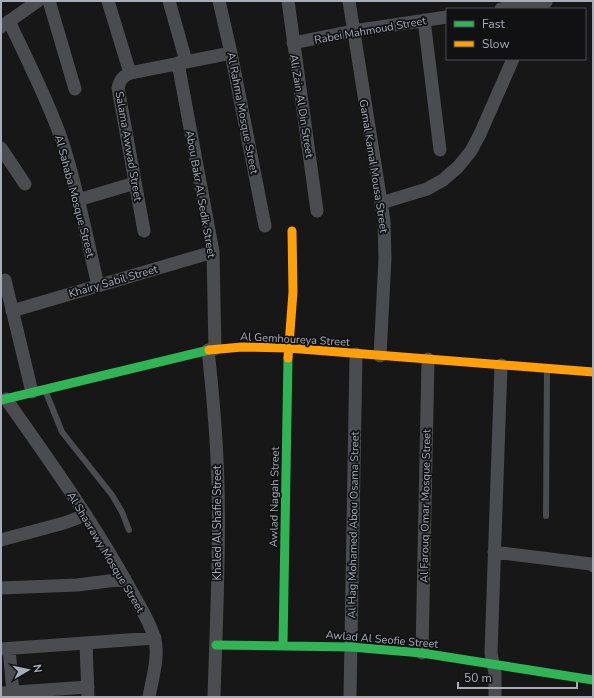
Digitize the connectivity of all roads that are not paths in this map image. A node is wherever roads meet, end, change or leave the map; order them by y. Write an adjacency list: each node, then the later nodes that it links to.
1 (38, 1): 12 (street)
2 (49, 1): 19 (street)
3 (108, 1): 18 (street)
4 (169, 1): 17 (street, Abou Bakr Al Sedik Street)
5 (219, 1): 15 (street, Al Rahma Mosque Street)
6 (288, 1): 14 (street, Ali Zain Al Din Street)
7 (349, 1): 13 (street, Gamal Kamal Mousa Street)
8 (544, 4): 9 (street)
9 (510, 8)
10 (446, 17): 11 (street, Rabei Mahmoud Street)
11 (424, 20): 13 (street, Rabei Mahmoud Street); 21 (street)
12 (5, 24): 24 (street, Al Sahaba Mosque Street)
13 (353, 31): 14 (street, Rabei Mahmoud Street); 25 (street, Gamal Kamal Mousa Street)
14 (293, 43): 26 (street, Ali Zain Al Din Street)
15 (231, 53): 17 (street); 27 (street, Al Rahma Mosque Street)
16 (513, 60): 25 (street)
17 (182, 62): 18 (street); 30 (street, Abou Bakr Al Sedik Street)
18 (130, 73): 22 (street, Salama Awwad Street)
19 (75, 89)
20 (1, 148): 23 (street)
21 (440, 150)
22 (135, 183): 24 (street); 29 (street, Salama Awwad Street)
23 (25, 184)
24 (78, 200): 32 (street, Al Sahaba Mosque Street)
25 (381, 203): 37 (street, Gamal Kamal Mousa Street)
26 (317, 211)
27 (265, 226)
28 (292, 231): 34 (street)
29 (144, 232)
30 (213, 252): 32 (street, Khairy Sabil Street); 35 (street, Abou Bakr Al Sedik Street)
31 (5, 280): 33 (street)
32 (98, 285): 33 (street, Khairy Sabil Street)
33 (12, 311): 43 (street)
34 (288, 348): 35 (street, Al Gemhoureya Street); 36 (street, Al Gemhoureya Street); 56 (street, Awlad Nagah Street)
35 (212, 349): 42 (street, Al Gemhoureya Street); 55 (street, Khaled Al Shafie Street)
36 (356, 354): 37 (street, Al Gemhoureya Street); 57 (street, Al Hag Mohamed Abou Osama Street)
37 (380, 356): 38 (street, Al Gemhoureya Street)
38 (428, 359): 39 (street, Al Gemhoureya Street); 59 (street, Al Farouq Omar Mosque Street)
39 (501, 365): 40 (street, Al Gemhoureya Street); 49 (street)
40 (547, 368): 41 (street, Al Gemhoureya Street); 46 (lane)
41 (593, 372)
42 (45, 389): 43 (street, Al Gemhoureya Street); 47 (lane)
43 (32, 392): 44 (street, Al Gemhoureya Street)
44 (3, 400): 45 (street, Al Shaarawy Mosque Street)
45 (86, 515): 48 (street); 51 (street, Al Shaarawy Mosque Street)
46 (546, 516)
47 (129, 530)
48 (1, 540)
49 (494, 552): 50 (street); 60 (street)
50 (593, 566)
51 (125, 579): 52 (street); 53 (street, Al Shaarawy Mosque Street)
52 (1, 588)
53 (155, 638): 54 (street); 64 (street, Al Shaarawy Mosque Street)
54 (86, 643): 58 (street); 62 (street)
55 (216, 644): 56 (street, Awlad Al Seofie Street); 65 (street, Khaled Al Shafie Street)
56 (283, 645): 57 (street, Awlad Al Seofie Street)
57 (351, 647): 59 (street, Awlad Al Seofie Street); 66 (street, Al Hag Mohamed Abou Osama Street)
58 (5, 649): 63 (street)
59 (422, 653): 60 (street, Awlad Al Seofie Street)
60 (493, 665): 61 (street, Awlad Al Seofie Street); 67 (street)
61 (593, 680)
62 (88, 692): 63 (street)
63 (7, 693)
64 (149, 697)
65 (214, 697)
66 (350, 697)
67 (495, 697)

